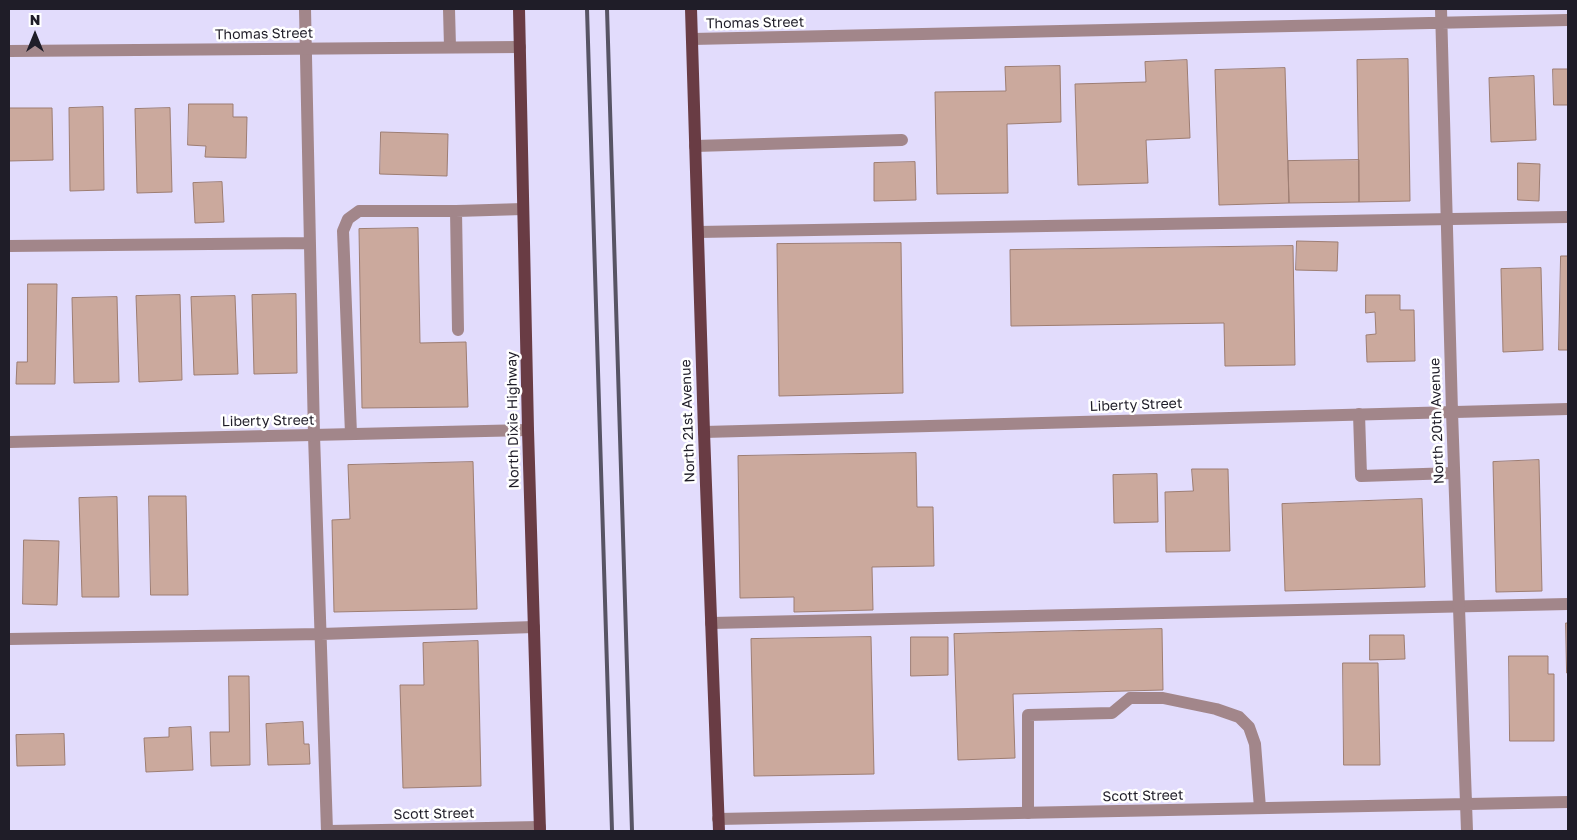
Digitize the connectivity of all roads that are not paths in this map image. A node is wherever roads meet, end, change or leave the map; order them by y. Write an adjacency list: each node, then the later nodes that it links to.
1 (305, 9): 11 (street)
2 (449, 9): 9 (street)
3 (519, 9): 10 (main road, North Dixie Highway)
4 (691, 9): 8 (main road, North 21st Avenue)
5 (1441, 9): 7 (street, North 20th Avenue)
6 (1568, 20): 7 (street, Thomas Street)
7 (1442, 22): 8 (street, Thomas Street); 18 (street, North 20th Avenue)
8 (692, 39): 14 (main road, North 21st Avenue)
9 (450, 47): 10 (street, Thomas Street); 11 (street, Thomas Street)
10 (520, 47): 15 (main road, North Dixie Highway)
11 (306, 49): 12 (street, Thomas Street); 20 (street)
12 (9, 51)
13 (902, 140): 14 (street)
14 (695, 146): 19 (main road, North 21st Avenue)
15 (524, 209): 16 (street); 26 (main road, North Dixie Highway)
16 (456, 211): 22 (street); 28 (street)
17 (1568, 218): 18 (street)
18 (1447, 220): 19 (street); 24 (street, North 20th Avenue)
19 (698, 232): 27 (main road, North 21st Avenue)
20 (310, 244): 21 (street); 29 (street)
21 (9, 246)
22 (458, 330)
23 (1568, 409): 24 (street, Liberty Street)
24 (1452, 412): 25 (street, Liberty Street); 31 (street, North 20th Avenue)
25 (1359, 414): 27 (street, Liberty Street); 31 (street)
26 (528, 430): 28 (street, Liberty Street); 35 (main road, North Dixie Highway)
27 (704, 432): 34 (main road, North 21st Avenue)
28 (351, 434): 29 (street, Liberty Street)
29 (314, 435): 30 (street, Liberty Street); 36 (street)
30 (9, 442)
31 (1454, 474): 33 (street, North 20th Avenue)
32 (1568, 604): 33 (street)
33 (1459, 606): 34 (street); 39 (street, North 20th Avenue)
34 (711, 623): 42 (main road, North 21st Avenue)
35 (534, 627): 36 (street); 43 (main road, North Dixie Highway)
36 (321, 634): 37 (street); 44 (street)
37 (9, 639)
38 (1568, 802): 39 (street, Scott Street)
39 (1466, 804): 40 (street, Scott Street); 45 (street, North 20th Avenue)
40 (1260, 808): 41 (street, Scott Street); 41 (street)
41 (1028, 813): 42 (street, Scott Street)
42 (718, 825)
43 (540, 829): 44 (street, Scott Street)
44 (328, 831)
45 (1467, 831)

